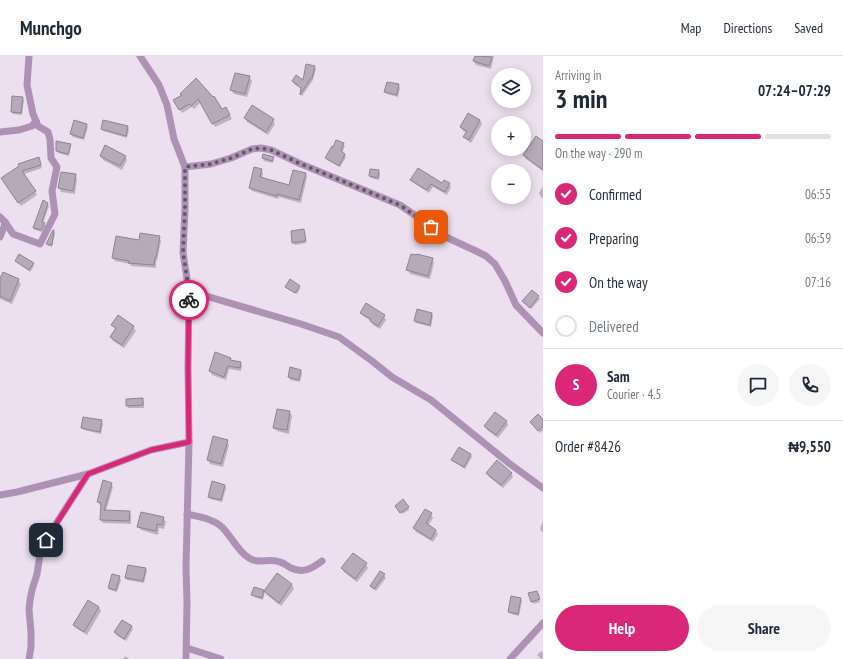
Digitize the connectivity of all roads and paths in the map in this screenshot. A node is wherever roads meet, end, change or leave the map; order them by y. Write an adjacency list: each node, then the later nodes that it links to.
1 (29, 56): 3 (street)
2 (140, 56): 5 (street)
3 (34, 124): 4 (street); 6 (street)
4 (0, 132)
5 (185, 167): 8 (street); 9 (street)
6 (2, 219): 7 (street)
7 (0, 237)
8 (189, 291): 10 (street); 12 (street)
9 (543, 333)
10 (189, 442): 11 (street); 14 (street)
11 (88, 474): 13 (street); 18 (street)
12 (543, 488)
13 (0, 495)
14 (187, 514): 15 (street); 17 (street)
15 (322, 561)
16 (543, 623): 21 (street)
17 (187, 648): 19 (street); 20 (street)
18 (29, 659)
19 (186, 659)
20 (221, 659)
21 (510, 659)

